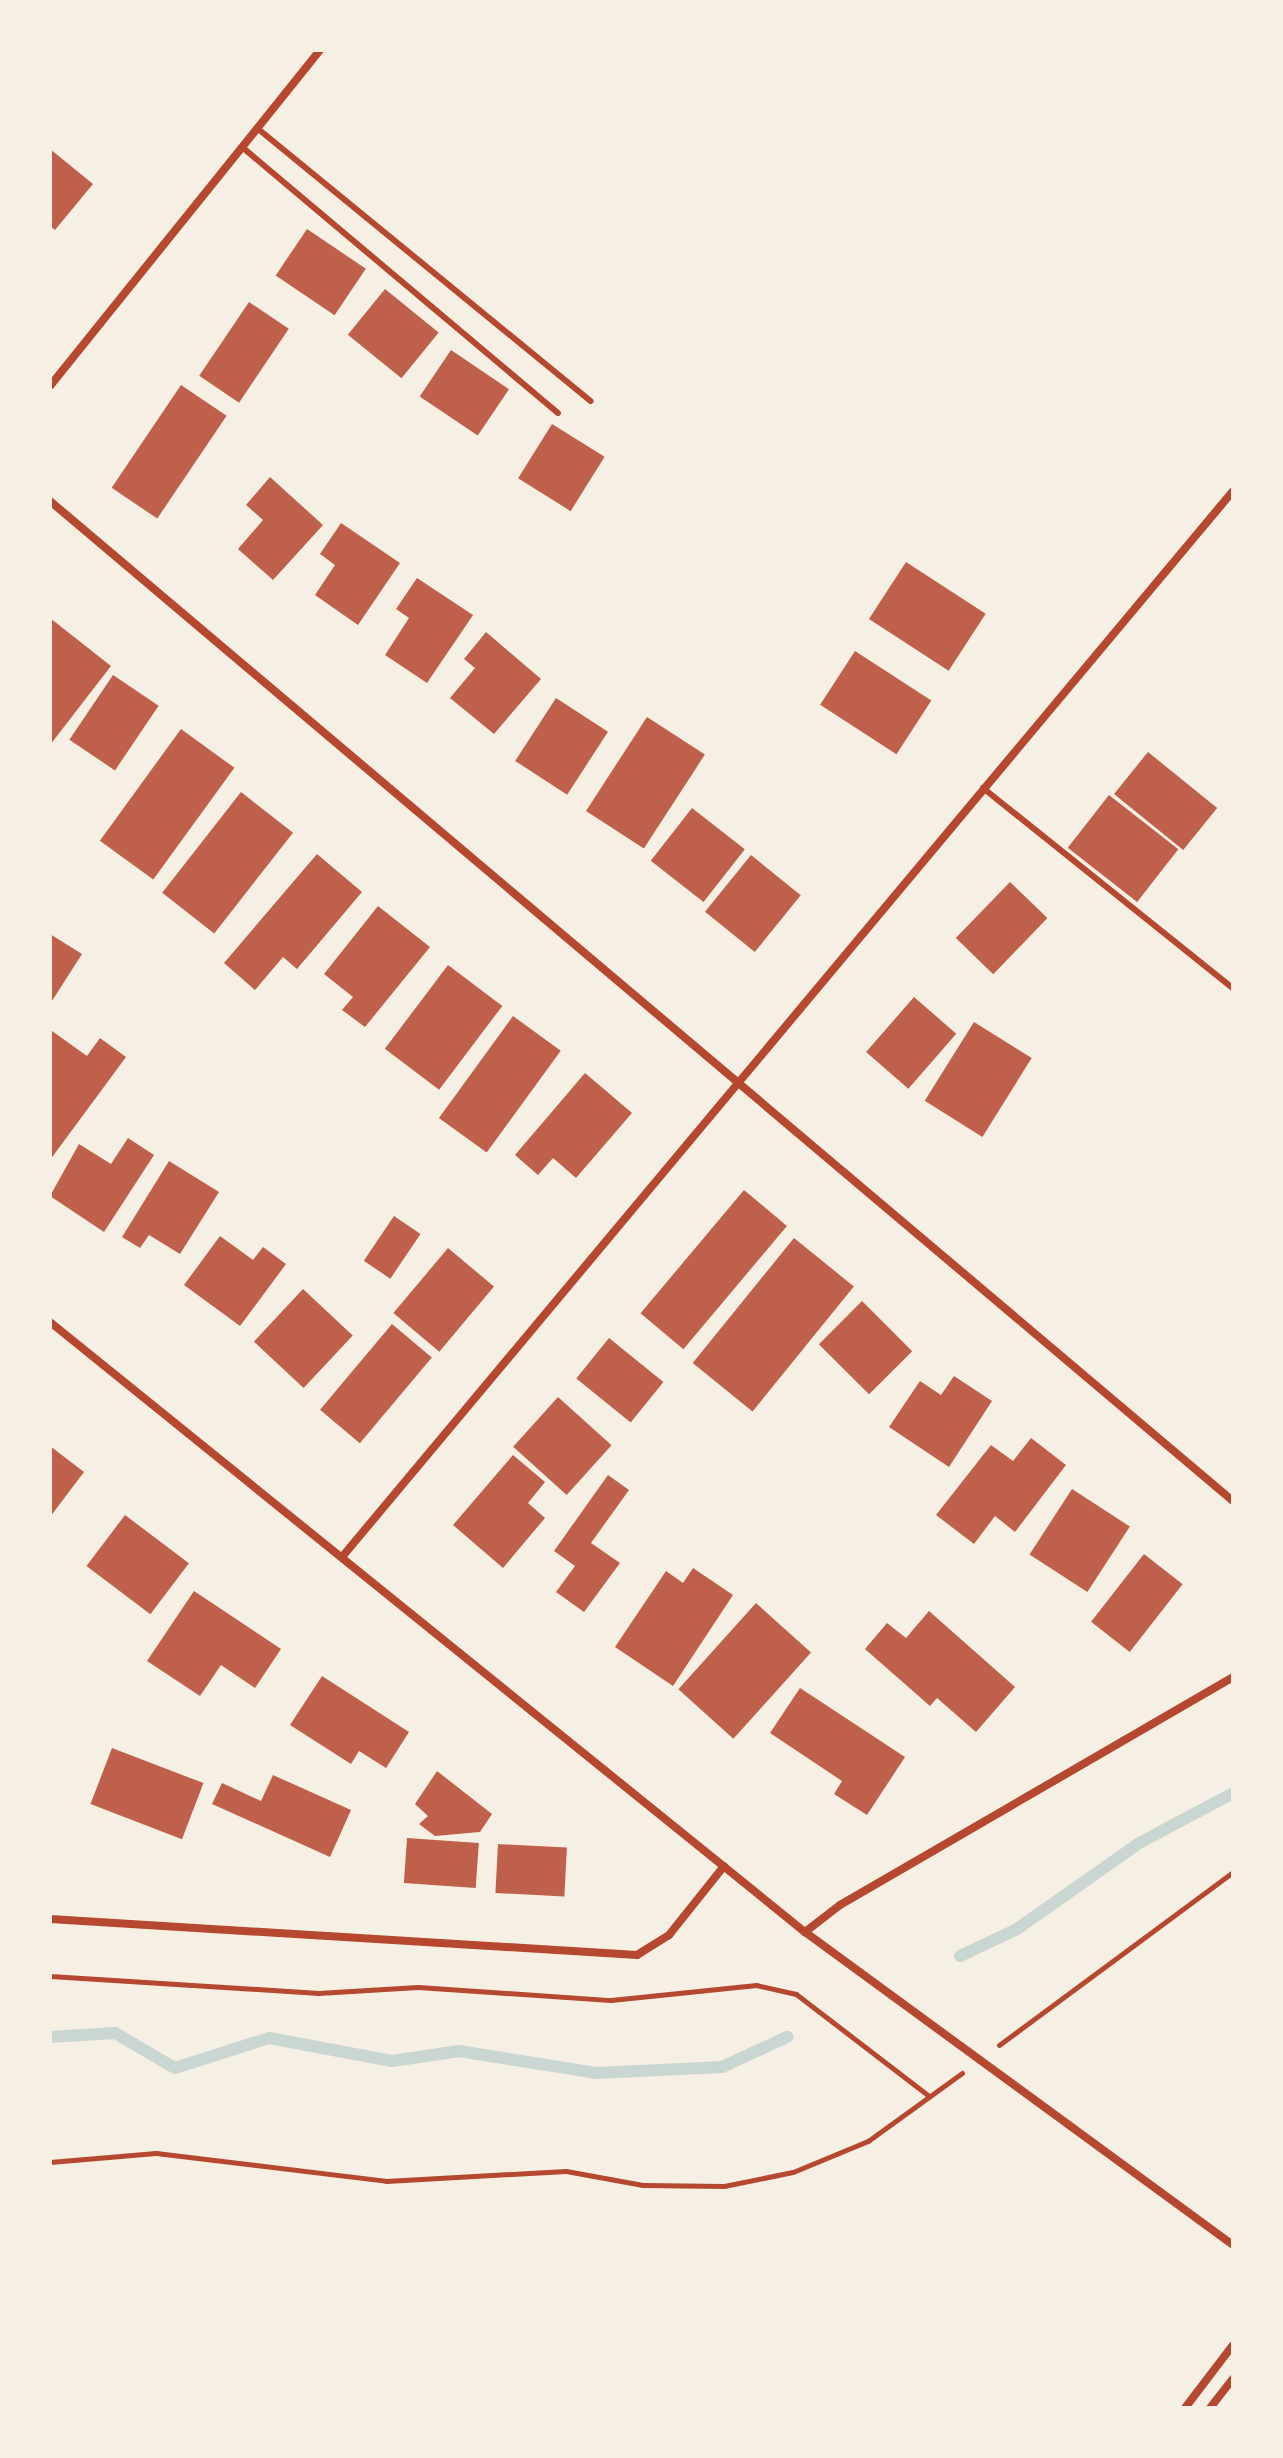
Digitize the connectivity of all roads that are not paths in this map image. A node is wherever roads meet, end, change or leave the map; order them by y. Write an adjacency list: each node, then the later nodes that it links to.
1 (320, 50): 2 (street)
2 (257, 128): 3 (street); 5 (lane)
3 (242, 147): 4 (street); 6 (lane)
4 (50, 386)
5 (591, 401)
6 (558, 413)
7 (1233, 491): 9 (street)
8 (50, 501): 11 (street)
9 (983, 788): 10 (lane); 11 (street)
10 (1233, 988)
11 (738, 1078): 13 (street); 14 (street)
12 (50, 1322): 14 (street)
13 (1233, 1501)
14 (342, 1557): 16 (street)
15 (1233, 1677): 18 (street)
16 (724, 1866): 17 (street); 18 (street)
17 (50, 1919)
18 (805, 1932): 19 (street)
19 (1233, 2245)
20 (1233, 2345): 22 (street)
21 (1233, 2379): 23 (street)
22 (1185, 2408)
23 (1210, 2408)

